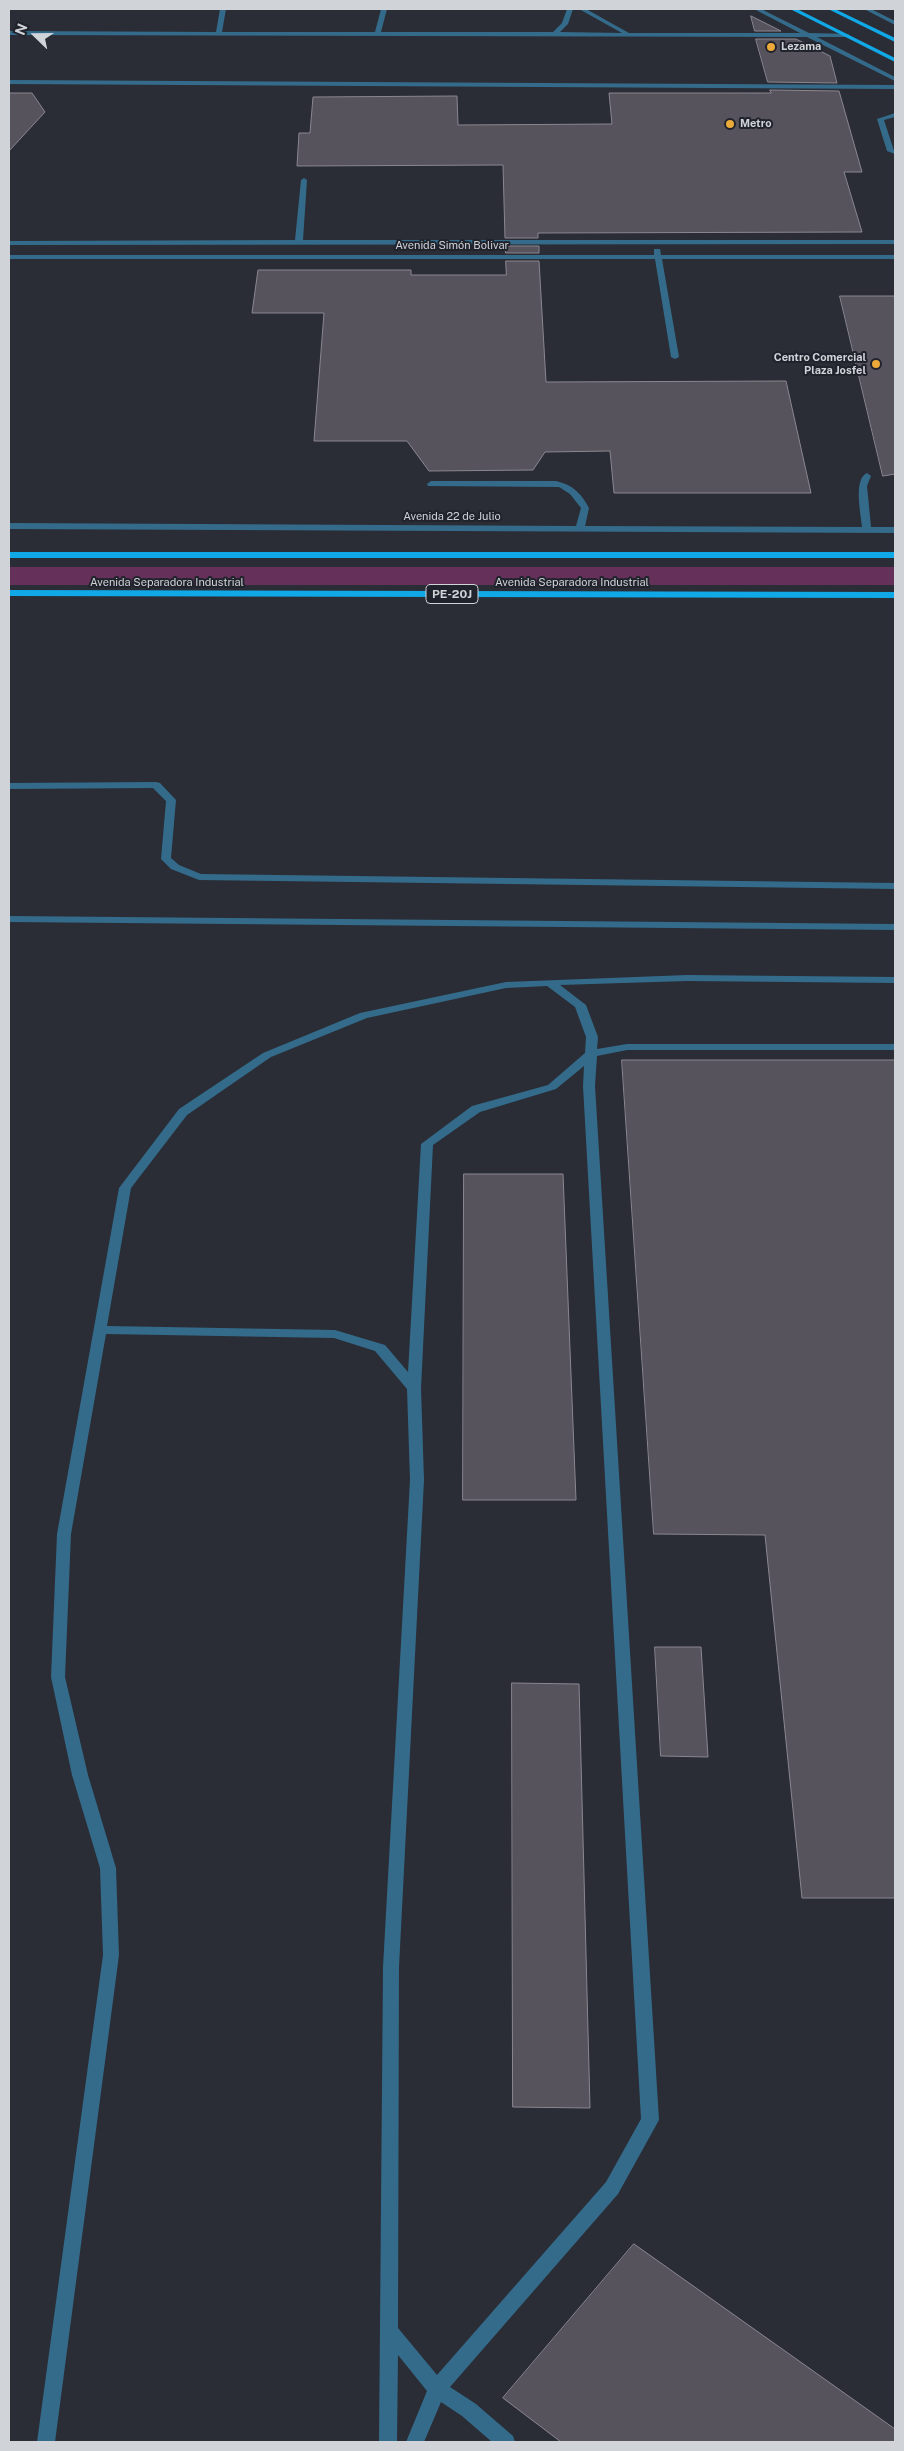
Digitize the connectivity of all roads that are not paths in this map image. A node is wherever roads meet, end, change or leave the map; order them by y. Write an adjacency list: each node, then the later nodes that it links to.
1 (223, 9): 11 (street)
2 (384, 9): 12 (street)
3 (570, 9): 13 (street)
4 (582, 9): 14 (street)
5 (757, 9): 15 (street)
6 (793, 9): 16 (main road)
7 (831, 9): 17 (main road)
8 (866, 9): 9 (street)
9 (895, 23)
10 (9, 33): 11 (street)
11 (219, 33): 12 (street)
12 (378, 34): 13 (street)
13 (555, 34): 14 (street)
14 (628, 34): 15 (street)
15 (810, 35): 16 (street); 19 (street)
16 (847, 35): 18 (main road)
17 (895, 40)
18 (895, 60)
19 (895, 79)
20 (9, 82): 21 (street)
21 (895, 87)
22 (895, 116): 23 (street)
23 (895, 152)
24 (304, 180): 25 (street)
25 (298, 242): 26 (street, Avenida Simón Bolivar); 28 (street, Avenida Simón Bolivar)
26 (656, 242): 27 (street, Avenida Simón Bolivar); 31 (street)
27 (895, 242)
28 (9, 243)
29 (895, 256): 31 (street, Avenida Simón Bolivar)
30 (9, 257): 31 (street, Avenida Simón Bolivar)
31 (658, 258): 32 (street)
32 (675, 358)
33 (866, 476): 37 (street)
34 (431, 484): 36 (street)
35 (9, 526): 36 (street, Avenida 22 de Julio)
36 (580, 529): 37 (street, Avenida 22 de Julio)
37 (867, 530): 38 (street, Avenida 22 de Julio)
38 (895, 530)
39 (9, 555): 40 (main road)
40 (895, 555)
41 (9, 594): 42 (main road, Avenida Separadora Industrial / PE-20J)
42 (895, 595)
43 (9, 786): 44 (street)
44 (895, 886)
45 (9, 919): 46 (street)
46 (895, 927)
47 (895, 980): 48 (street)
48 (549, 982): 50 (street); 51 (street)
49 (895, 1047): 50 (street)
50 (591, 1054): 52 (street); 54 (street)
51 (99, 1330): 52 (street); 55 (street)
52 (414, 1388): 53 (street)
53 (390, 2332): 54 (street); 56 (street)
54 (437, 2389): 57 (street); 58 (street)
55 (46, 2442)
56 (388, 2442)
57 (415, 2442)
58 (506, 2442)

